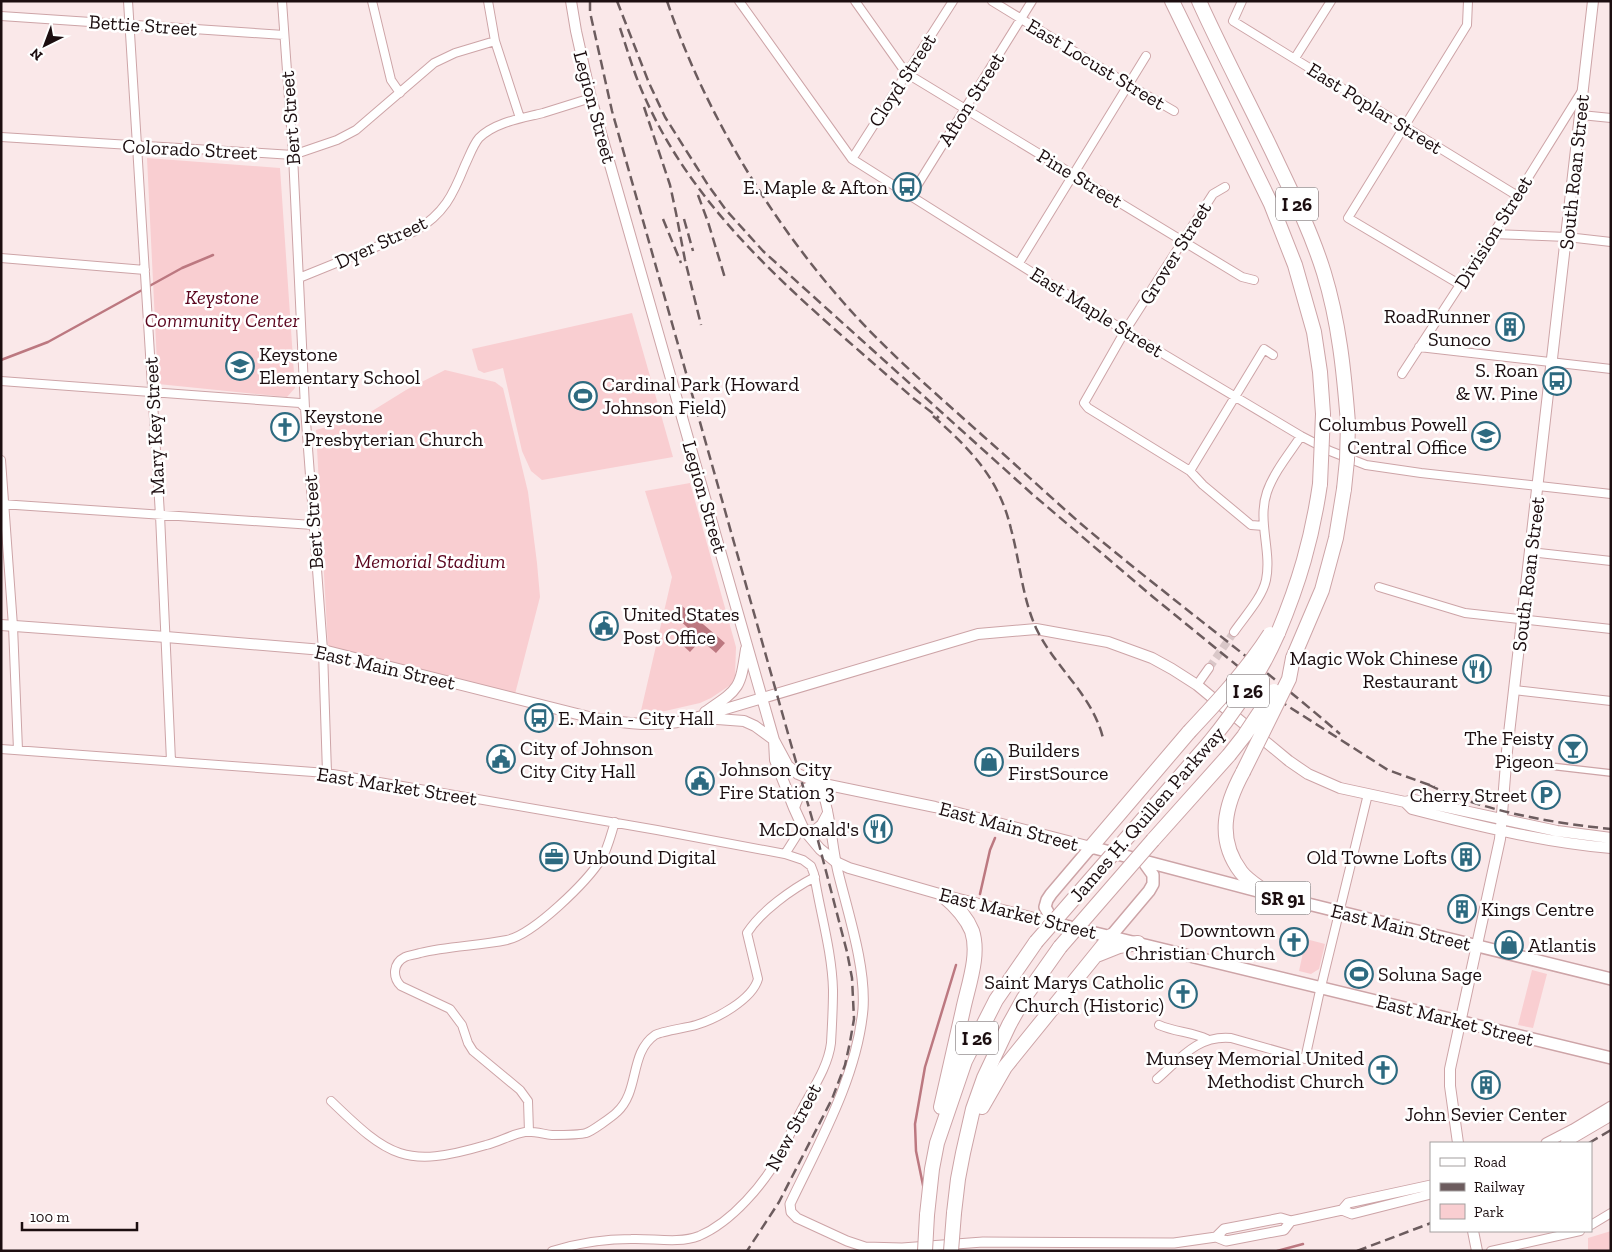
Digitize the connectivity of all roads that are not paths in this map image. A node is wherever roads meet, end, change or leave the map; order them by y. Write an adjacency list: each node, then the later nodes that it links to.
1 (128, 1): 19 (street, Mary Key Street)
2 (282, 1): 20 (street, Bert Street)
3 (372, 1): 27 (street)
4 (488, 1): 21 (street)
5 (571, 1): 28 (main road, Legion Street)
6 (739, 1): 38 (street, East Maple Street)
7 (856, 1): 24 (street)
8 (953, 1): 24 (street, Cloyd Street)
9 (992, 1): 18 (street, East Locust Street)
10 (1032, 1): 18 (street, Afton Street)
11 (1172, 1): 80 (highway, I 26, bridge)
12 (1199, 1): 84 (highway, James H. Quillen Parkway / I 26, bridge)
13 (1242, 1): 23 (street, East Poplar Street)
14 (1330, 1): 23 (street)
15 (1468, 1): 34 (street)
16 (1593, 1): 26 (main road, South Roan Street)
17 (1, 16): 19 (street, Bettie Street)
18 (1021, 18): 25 (street, East Locust Street); 29 (street, Afton Street)
19 (130, 24): 20 (street, Bettie Street); 36 (street, Mary Key Street)
20 (284, 35): 37 (street, Bert Street)
21 (495, 41): 27 (street, Colorado Street); 32 (street)
22 (1146, 56): 25 (street)
23 (1294, 58): 34 (street, East Poplar Street)
24 (906, 73): 29 (street, Pine Street); 38 (street, Cloyd Street)
25 (1129, 85): 30 (street, East Locust Street); 39 (street)
26 (1583, 89): 31 (main road, South Roan Street); 41 (street, Division Street)
27 (400, 93): 37 (street, Colorado Street)
28 (591, 98): 32 (street, Dyer Street); 82 (main road, Legion Street)
29 (965, 109): 39 (street, Pine Street); 42 (street, Afton Street)
30 (1174, 111)
31 (1580, 115): 33 (street); 44 (main road, South Roan Street)
32 (520, 118): 50 (street, Dyer Street)
33 (1611, 118)
34 (1404, 127): 41 (street, East Poplar Street); 52 (street)
35 (1, 137): 36 (street, Colorado Street)
36 (138, 147): 37 (street, Colorado Street); 49 (street, Mary Key Street)
37 (293, 155): 50 (street, Bert Street)
38 (852, 159): 42 (street, East Maple Street)
39 (1073, 174): 45 (street, Pine Street); 48 (street)
40 (1225, 187): 45 (street, Grover Street)
41 (1516, 195): 43 (street, Division Street)
42 (910, 197): 48 (street, East Maple Street)
43 (1493, 234): 44 (street); 52 (street, Division Street)
44 (1567, 237): 46 (street); 56 (main road, South Roan Street)
45 (1183, 241): 51 (street, Pine Street); 53 (street, Grover Street)
46 (1611, 242)
47 (1, 258): 49 (street)
48 (1019, 263): 53 (street, East Maple Street)
49 (145, 270): 60 (street, Mary Key Street)
50 (299, 278): 62 (street, Bert Street)
51 (1254, 280)
52 (1459, 284): 54 (street, Division Street)
53 (1126, 331): 61 (street, East Maple Street); 65 (street, Grover Street)
54 (1419, 347): 56 (street); 58 (street, Division Street)
55 (1273, 355): 61 (street)
56 (1551, 362): 57 (street); 66 (main road, South Roan Street)
57 (1611, 369)
58 (1402, 374)
59 (1, 381): 60 (street)
60 (152, 391): 62 (street); 69 (street, Mary Key Street)
61 (1235, 395): 63 (street, East Maple Street); 65 (street)
62 (305, 408): 70 (street, Bert Street)
63 (1301, 436): 66 (street, East Maple Street); 71 (street)
64 (1, 460): 68 (street)
65 (1190, 471): 71 (street)
66 (1538, 486): 67 (street, East Maple Street); 72 (main road, South Roan Street)
67 (1611, 494)
68 (3, 504): 69 (street); 77 (street)
69 (160, 515): 70 (street); 81 (street, Mary Key Street)
70 (313, 525): 83 (street, Bert Street)
71 (1264, 526): 79 (street)
72 (1530, 552): 73 (street); 75 (main road, South Roan Street)
73 (1611, 561)
74 (1379, 587): 75 (street)
75 (1522, 619): 78 (street); 87 (main road, South Roan Street)
76 (1, 625): 77 (main road, East Main Street)
77 (13, 626): 81 (main road, East Main Street); 93 (street)
78 (1611, 629)
79 (1234, 632)
80 (1274, 634): 108 (highway, bridge); 137 (highway, James H. Quillen Parkway / I 26, bridge)
81 (166, 637): 83 (main road, East Main Street); 94 (street, Mary Key Street)
82 (747, 645): 88 (main road, Legion Street); 90 (main road)
83 (323, 650): 90 (main road, East Main Street); 96 (street, Bert Street)
84 (1296, 652): 114 (highway, bridge); 133 (highway, James H. Quillen Parkway / I 26, bridge)
85 (1208, 668): 86 (street)
86 (1197, 685): 88 (main road, East Main Street); 99 (main road, East Main Street)
87 (1514, 690): 89 (street); 95 (main road, South Roan Street)
88 (762, 698): 90 (main road, East Main Street); 91 (main road, Legion Street / SR 91)
89 (1611, 701)
90 (698, 717): 91 (main road)
91 (774, 740): 98 (main road, East Main Street / SR 91); 101 (main road, Legion Street / SR 91)
92 (1, 749): 93 (street, East Market Street)
93 (18, 750): 94 (street, East Market Street)
94 (171, 760): 96 (street, East Market Street)
95 (1506, 761): 97 (street); 103 (main road, South Roan Street)
96 (327, 773): 104 (street, East Market Street)
97 (1611, 773)
98 (819, 783): 101 (main road); 102 (street); 108 (main road, East Main Street / SR 91)
99 (1368, 794): 100 (main road, East Main Street); 116 (street)
100 (1405, 802): 103 (main road); 106 (main road)
101 (794, 808): 105 (main road, Legion Street / SR 91)
102 (828, 811): 105 (street); 112 (street)
103 (1502, 819): 106 (main road, South Roan Street); 107 (main road)
104 (615, 822): 110 (street, East Market Street); 132 (street)
105 (804, 830): 110 (street); 112 (main road, Legion Street / SR 91)
106 (1501, 830): 109 (main road); 120 (main road, South Roan Street)
107 (1611, 838)
108 (1091, 847): 111 (main road, East Main Street / SR 91); 117 (main road)
109 (1611, 848)
110 (788, 855): 113 (street, New Street)
111 (1143, 861): 114 (main road, East Main Street / SR 91); 118 (main road)
112 (836, 862): 115 (main road, East Market Street / SR 91); 145 (street)
113 (815, 877): 132 (street); 146 (street, New Street)
114 (1268, 894): 116 (main road, East Main Street / SR 91)
115 (944, 895): 117 (main road, East Market Street / SR 91); 137 (highway)
116 (1340, 912): 120 (main road, East Main Street / SR 91); 123 (street)
117 (1054, 923): 118 (main road, East Market Street / SR 91)
118 (1111, 936): 119 (main road, East Market Street / SR 91); 121 (highway)
119 (1138, 943): 121 (highway); 123 (main road, East Market Street / SR 91)
120 (1477, 946): 122 (main road, East Main Street / SR 91); 124 (main road, South Roan Street)
121 (1094, 958): 133 (highway)
122 (1611, 979)
123 (1321, 987): 124 (main road, East Market Street / SR 91); 126 (street)
124 (1460, 1021): 127 (main road, East Market Street / SR 91); 134 (main road, South Roan Street)
125 (1159, 1025): 126 (street)
126 (1207, 1039): 128 (street)
127 (1610, 1058)
128 (1157, 1079)
129 (331, 1101): 132 (street)
130 (1611, 1106): 135 (street)
131 (1611, 1116): 136 (street)
132 (529, 1132)
133 (969, 1132): 148 (highway, James H. Quillen Parkway / I 26, bridge)
134 (1458, 1142)
135 (1548, 1142)
136 (1567, 1142)
137 (937, 1143): 147 (highway, James H. Quillen Parkway / I 26, bridge)
138 (1430, 1184): 140 (street)
139 (1430, 1194): 140 (street)
140 (1342, 1210): 145 (street)
141 (1611, 1213): 142 (street)
142 (1592, 1224)
143 (1473, 1232): 149 (main road)
144 (1576, 1232): 150 (street)
145 (1010, 1247)
146 (552, 1251)
147 (925, 1251)
148 (951, 1251)
149 (1477, 1251)
150 (1491, 1251)

